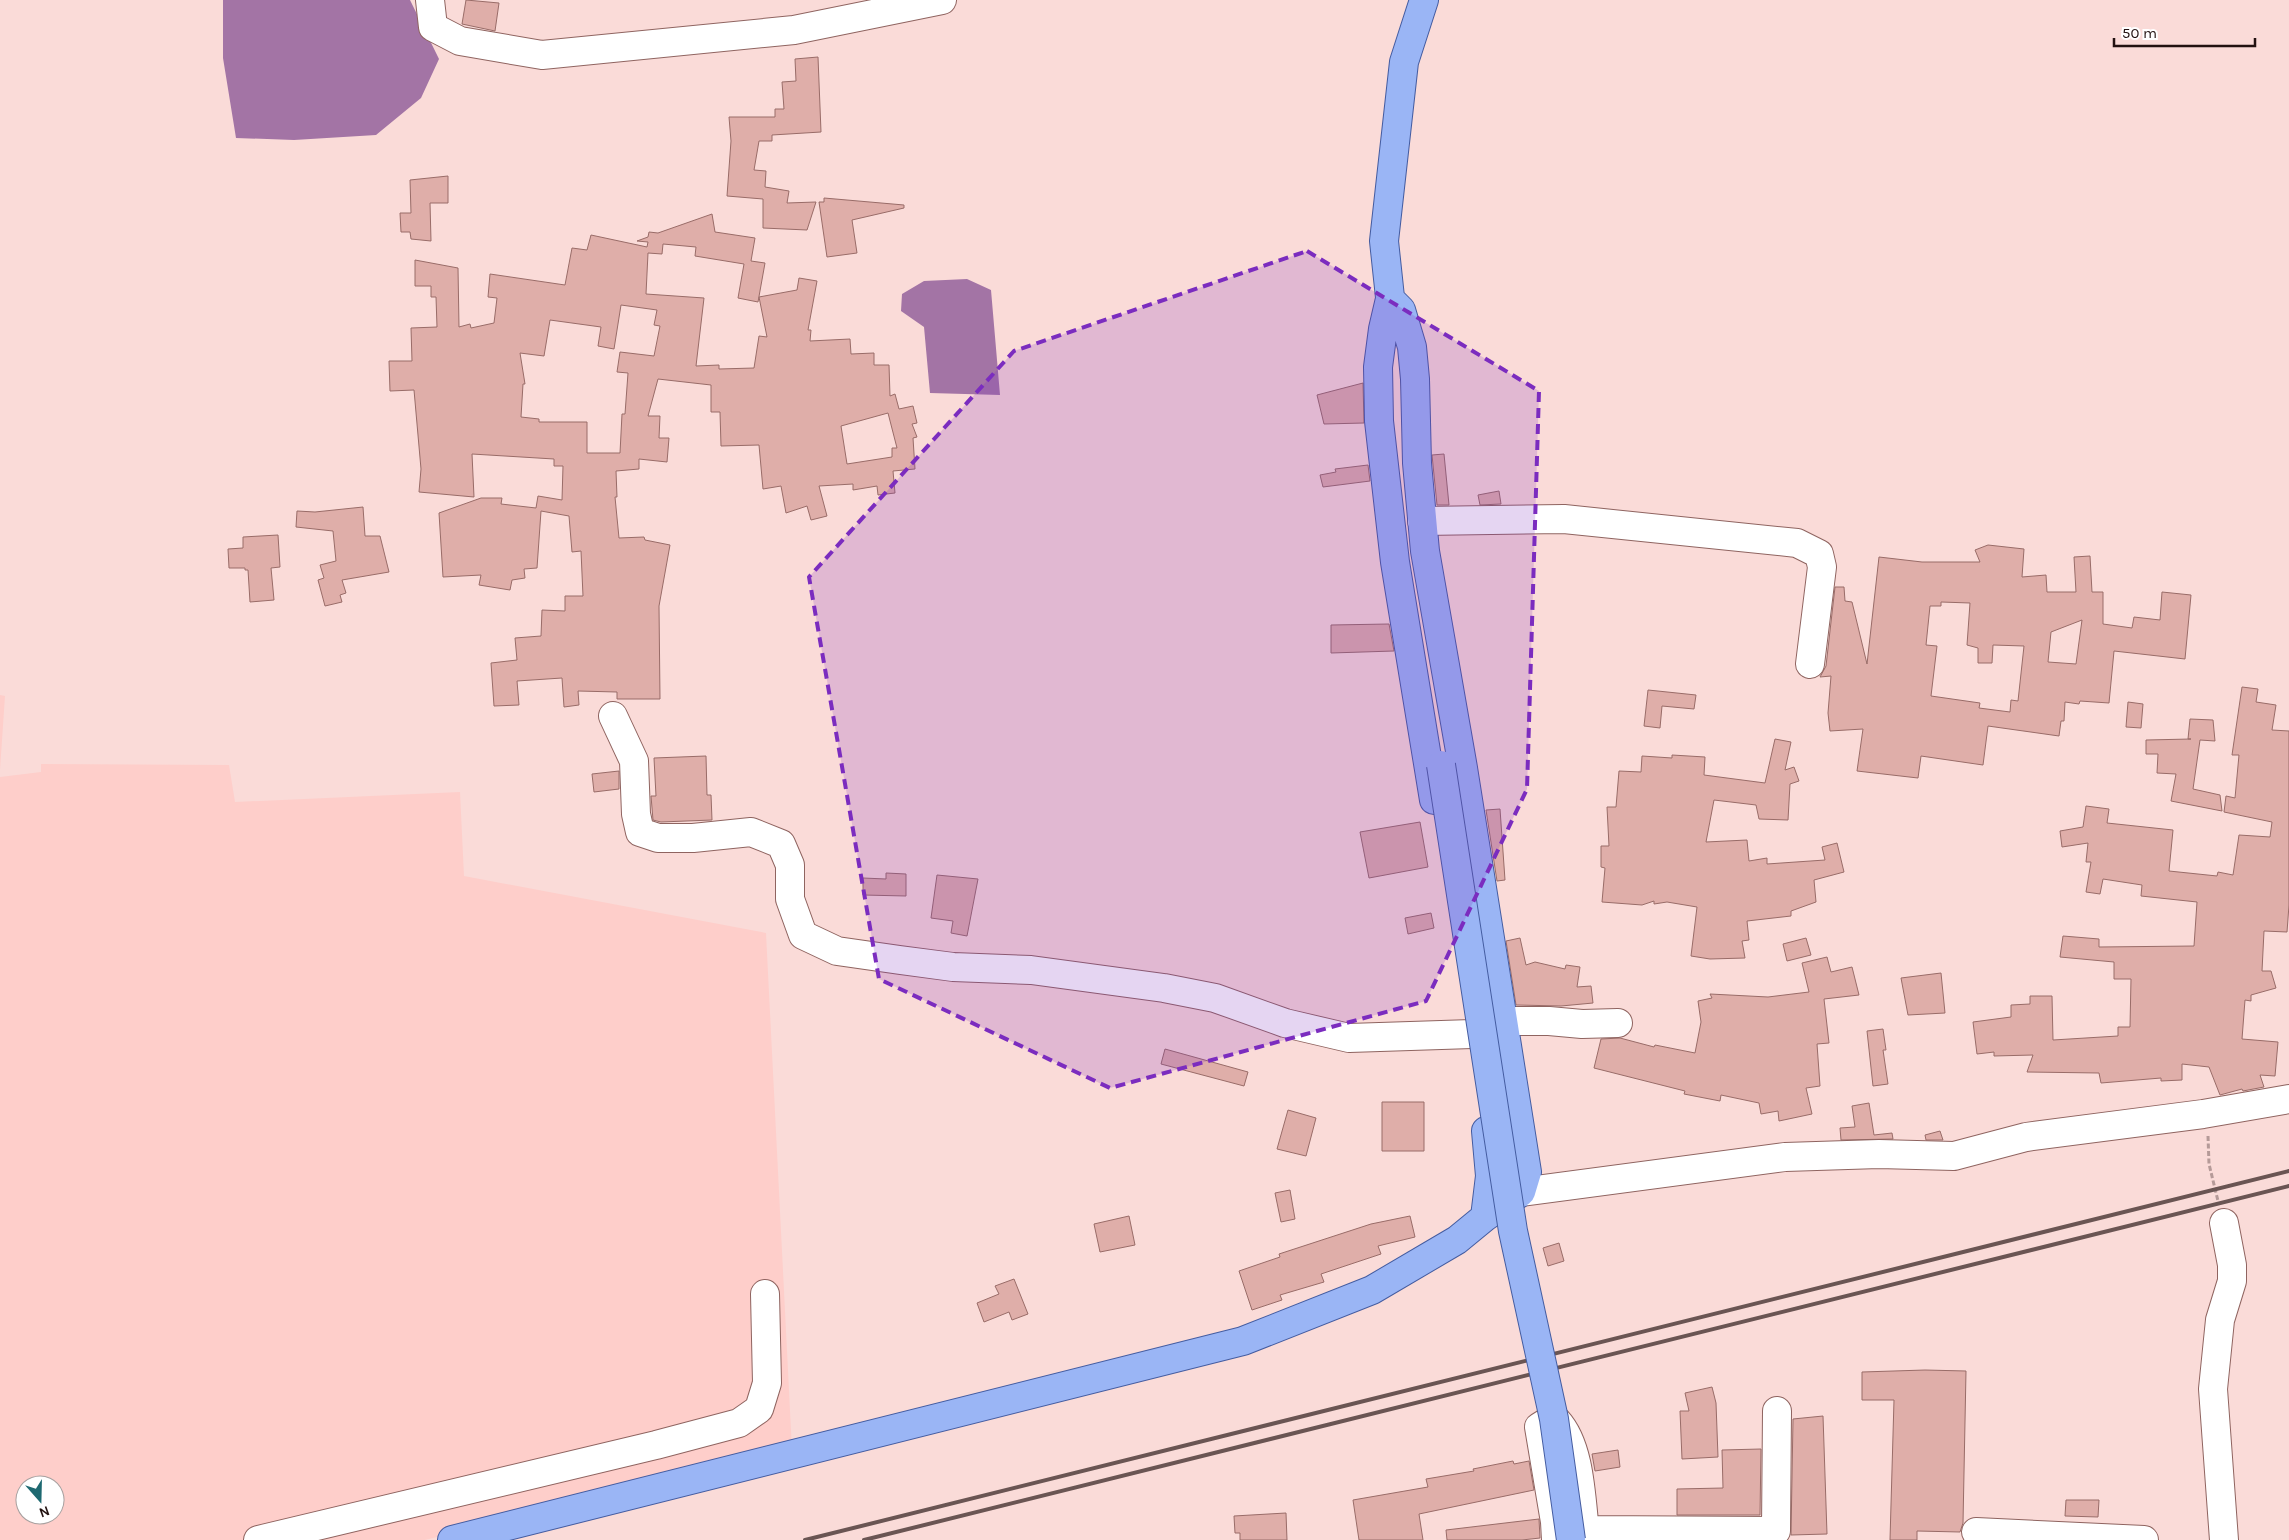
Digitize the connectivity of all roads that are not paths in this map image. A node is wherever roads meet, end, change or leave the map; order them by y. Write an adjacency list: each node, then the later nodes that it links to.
1 (430, 0): 2 (street)
2 (942, 0)
3 (1424, 0): 4 (main road)
4 (1390, 299): 5 (main road); 10 (main road); 18 (main road, bridge)
5 (1422, 521): 6 (street); 9 (main road)
6 (1810, 664)
7 (613, 716): 10 (street)
8 (1618, 1023): 9 (street)
9 (1503, 1026): 10 (street); 12 (main road)
10 (1472, 1034): 13 (main road)
11 (2289, 1100): 12 (street)
12 (1521, 1192): 13 (main road)
13 (1485, 1217): 20 (main road)
14 (2224, 1224): 23 (street)
15 (765, 1294): 19 (street)
16 (1777, 1411): 18 (street)
17 (1976, 1532): 22 (street)
18 (1580, 1537): 21 (street)
19 (258, 1540)
20 (452, 1540)
21 (1556, 1540)
22 (2144, 1540)
23 (2224, 1540)

